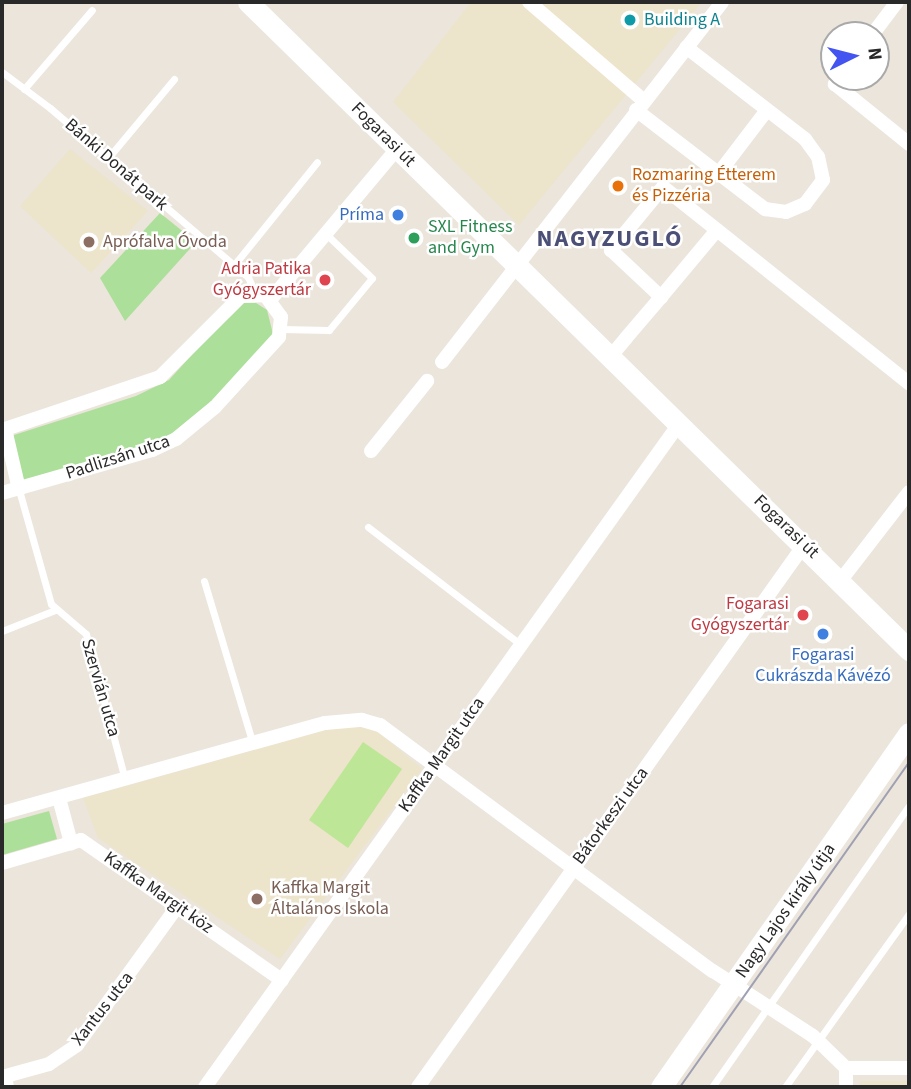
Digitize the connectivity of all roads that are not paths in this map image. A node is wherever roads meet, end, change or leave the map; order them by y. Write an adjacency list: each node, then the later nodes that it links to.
1 (248, 2): 15 (main road, Fogarasi út)
2 (722, 2): 7 (street)
3 (897, 2): 6 (street)
4 (536, 4): 12 (street)
5 (92, 10): 10 (lane)
6 (883, 21)
7 (686, 47): 12 (street); 13 (street)
8 (2, 72): 10 (lane, Bánki Donát park)
9 (174, 79): 16 (lane)
10 (24, 89): 16 (lane, Bánki Donát park)
11 (844, 91): 14 (street)
12 (640, 106): 18 (street); 22 (street)
13 (767, 110): 18 (street); 18 (street)
14 (909, 144)
15 (397, 149): 20 (street); 22 (main road, Fogarasi út)
16 (108, 158): 21 (lane, Bánki Donát park)
17 (317, 162): 21 (lane)
18 (719, 173)
19 (717, 230): 24 (street); 24 (street); 30 (street)
20 (326, 234): 25 (street); 26 (lane)
21 (234, 265): 23 (lane, Bánki Donát park)
22 (518, 268): 27 (main road, Fogarasi út); 28 (street)
23 (255, 293): 25 (street); 32 (street)
24 (661, 297): 27 (street)
25 (271, 299): 26 (street)
26 (281, 329): 34 (street, Padlizsán utca)
27 (611, 356): 31 (main road, Fogarasi út)
28 (446, 358)
29 (427, 381): 33 (street)
30 (909, 383)
31 (679, 424): 38 (main road, Fogarasi út); 43 (street, Kaffka Margit utca)
32 (3, 429): 34 (street)
33 (371, 451)
34 (19, 489): 36 (street, Padlizsán utca); 41 (lane)
35 (909, 492): 39 (street)
36 (2, 494)
37 (368, 527): 43 (lane)
38 (804, 545): 39 (main road, Fogarasi út); 54 (street, Bátorkeszi utca)
39 (841, 580): 44 (main road, Fogarasi út)
40 (204, 581): 46 (lane)
41 (55, 611): 42 (lane); 48 (lane, Szervián utca)
42 (2, 631)
43 (521, 645): 47 (street, Kaffka Margit utca)
44 (909, 650)
45 (909, 733): 58 (main road, Nagy Lajos király útja)
46 (253, 744): 47 (street); 48 (street)
47 (434, 766): 54 (street); 57 (street, Kaffka Margit utca)
48 (125, 780): 49 (street)
49 (59, 798): 51 (street); 52 (street)
50 (909, 806): 59 (lane)
51 (2, 813)
52 (71, 843): 53 (street); 55 (street, Kaffka Margit köz)
53 (2, 863)
54 (574, 868): 58 (street); 66 (street, Bátorkeszi utca)
55 (177, 907): 57 (street, Kaffka Margit köz); 63 (street, Xantus utca)
56 (909, 914): 60 (lane)
57 (282, 980): 65 (street, Kaffka Margit utca)
58 (734, 985): 59 (street); 67 (main road, Nagy Lajos király útja)
59 (769, 1008): 60 (street); 68 (lane)
60 (818, 1041): 61 (street); 69 (lane)
61 (846, 1068): 62 (street); 70 (street)
62 (909, 1068)
63 (2, 1079): 64 (main road)
64 (3, 1087)
65 (205, 1087)
66 (418, 1087)
67 (661, 1087)
68 (712, 1087)
69 (785, 1087)
70 (846, 1087)

